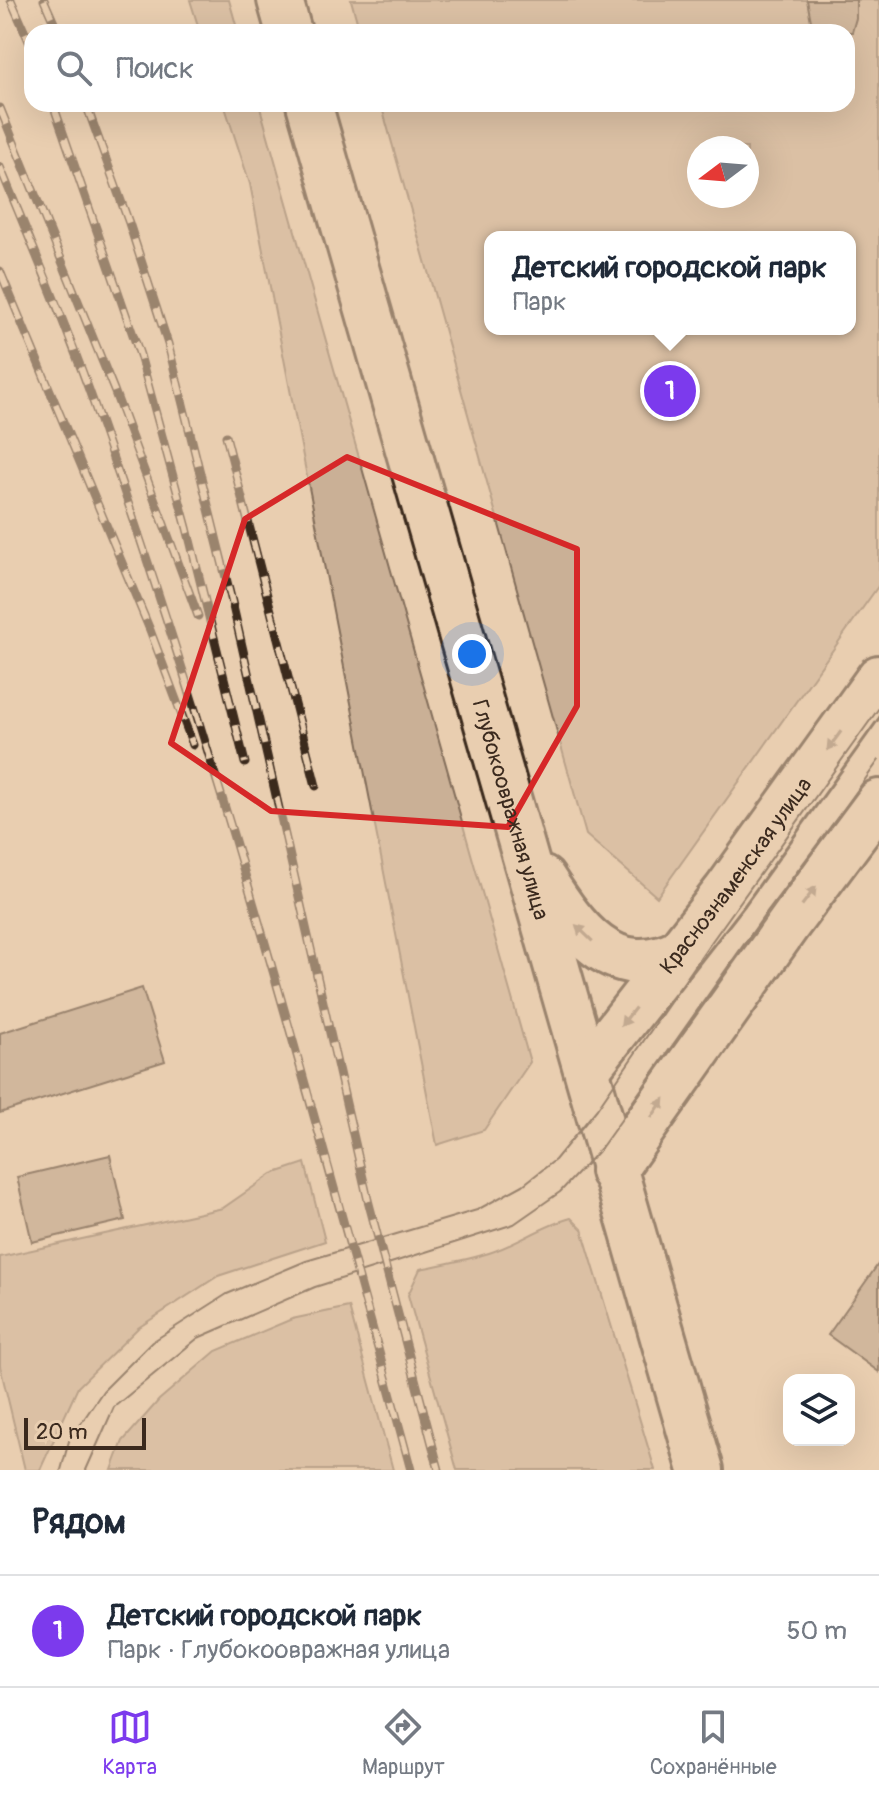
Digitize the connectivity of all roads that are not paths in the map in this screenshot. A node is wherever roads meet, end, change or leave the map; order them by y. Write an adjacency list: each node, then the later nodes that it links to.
1 (280, 0): 2 (main road)
2 (287, 24)
3 (311, 112): 6 (main road, Глубокоовражная улица)
4 (879, 678): 7 (main road, Краснознаменская улица, one-way to 7)
5 (879, 802): 9 (main road, one-way to 5)
6 (520, 843): 7 (main road, one-way to 6); 8 (main road, Глубокоовражная улица)
7 (678, 952): 8 (main road, Краснознаменская улица, one-way to 8)
8 (587, 1069): 9 (main road, Глубокоовражная улица)
9 (613, 1171): 10 (main road, Глубокоовражная улица)
10 (701, 1470)

